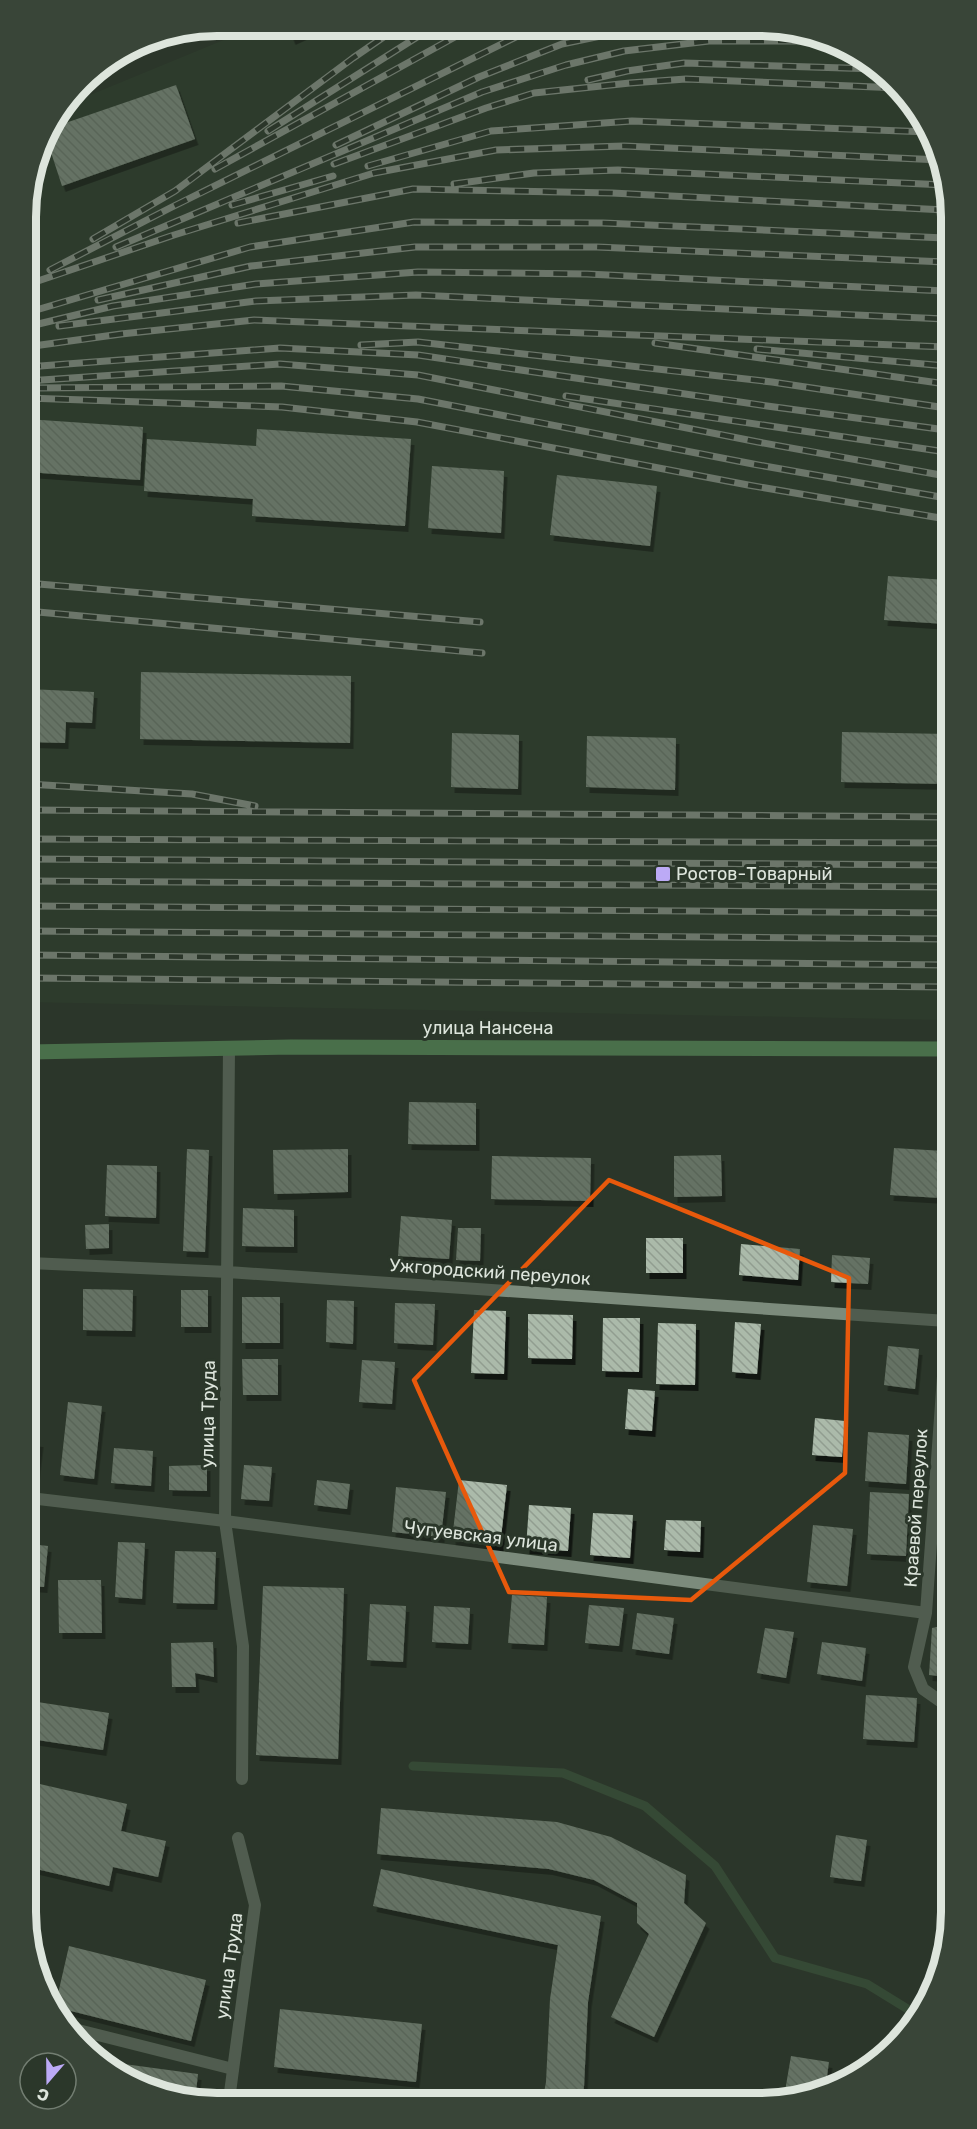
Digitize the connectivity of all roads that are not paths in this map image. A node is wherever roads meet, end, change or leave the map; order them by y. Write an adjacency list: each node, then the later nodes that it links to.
1 (229, 1048): 2 (main road, улица Нансена); 3 (main road, улица Нансена); 5 (street, улица Труда)
2 (941, 1049)
3 (36, 1052)
4 (36, 1263): 5 (street, Ужгородский переулок)
5 (228, 1272): 6 (street, Ужгородский переулок); 9 (street, улица Труда)
6 (941, 1321)
7 (941, 1404): 10 (street, Краевой переулок)
8 (36, 1499): 9 (street, Чугуевская улица)
9 (225, 1521): 10 (street, Чугуевская улица); 12 (street, улица Труда)
10 (926, 1613): 11 (street, Краевой переулок)
11 (941, 1702)
12 (242, 1779)
13 (238, 1838): 15 (street, улица Труда)
14 (81, 2031): 15 (street)
15 (233, 2069): 16 (street, улица Труда)
16 (230, 2093)

